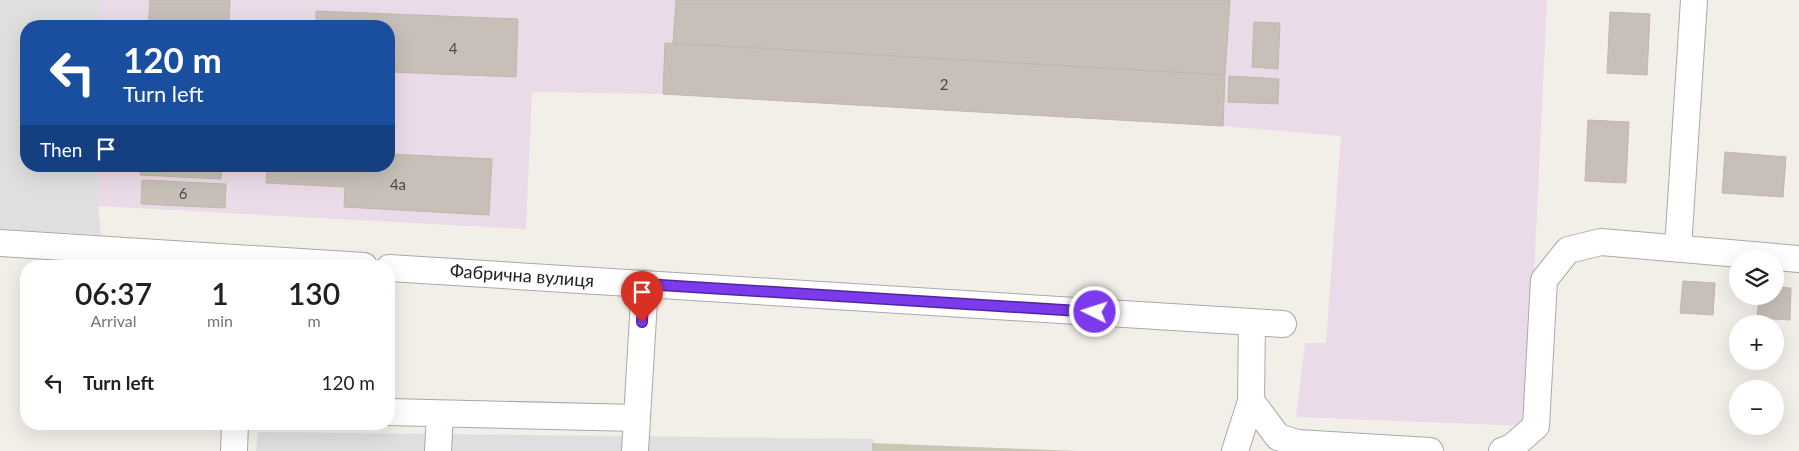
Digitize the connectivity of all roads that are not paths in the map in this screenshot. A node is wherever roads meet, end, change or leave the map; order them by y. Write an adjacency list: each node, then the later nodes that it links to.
1 (1694, 0): 3 (street)
2 (0, 244): 5 (street)
3 (1678, 248): 4 (street); 20 (street)
4 (1799, 259)
5 (213, 260)
6 (395, 268): 7 (street, Фабрична вулиця)
7 (644, 284): 8 (street, Фабрична вулиця); 13 (street)
8 (1252, 322): 9 (street, Фабрична вулиця); 10 (street)
9 (1283, 324)
10 (1251, 401): 18 (street); 19 (street)
11 (395, 412): 12 (street)
12 (440, 414): 13 (street); 16 (street)
13 (637, 418): 17 (street)
14 (235, 430): 15 (street)
15 (234, 451)
16 (438, 451)
17 (635, 451)
18 (1235, 451)
19 (1430, 451)
20 (1502, 451)

